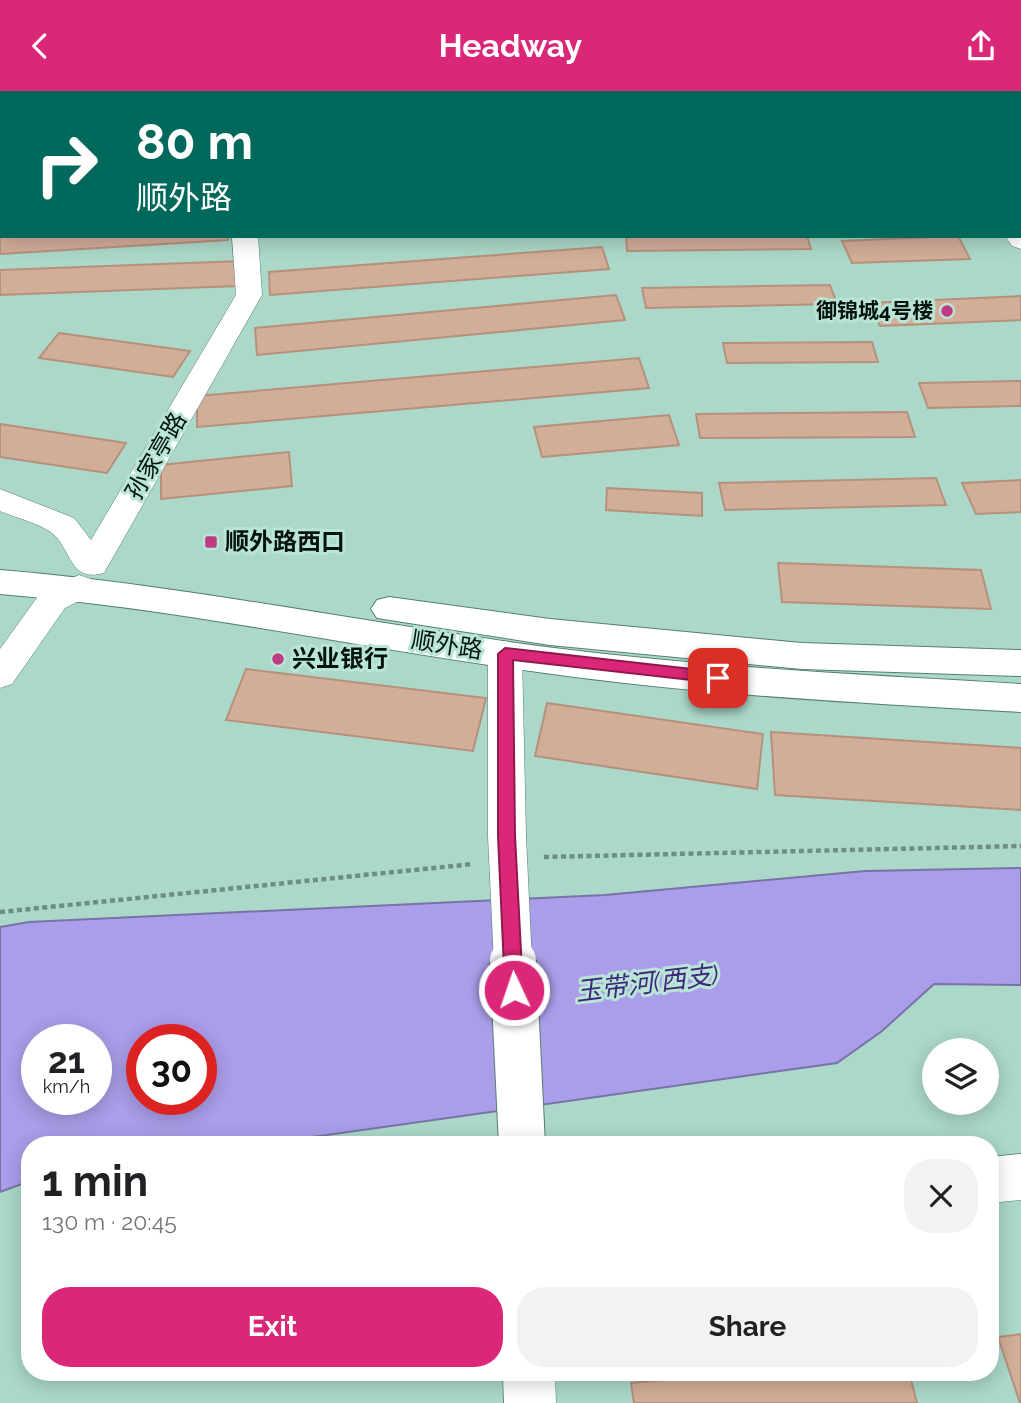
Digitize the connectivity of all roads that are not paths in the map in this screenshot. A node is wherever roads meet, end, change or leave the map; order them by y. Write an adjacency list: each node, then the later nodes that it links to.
1 (245, 238): 4 (lane, 孙家亭路)
2 (0, 499): 4 (street)
3 (0, 559): 4 (main road, 顺外路)
4 (85, 576): 5 (main road, 顺外路); 6 (main road, 顺外路); 7 (main road, 顺外路); 8 (street)
5 (0, 582)
6 (505, 654): 9 (main road, 顺外路); 10 (street, bridge)
7 (1021, 663)
8 (0, 675)
9 (1021, 698)
10 (522, 1136)
11 (1021, 1177): 12 (street)
12 (999, 1179)
13 (529, 1381): 14 (street)
14 (530, 1403)

